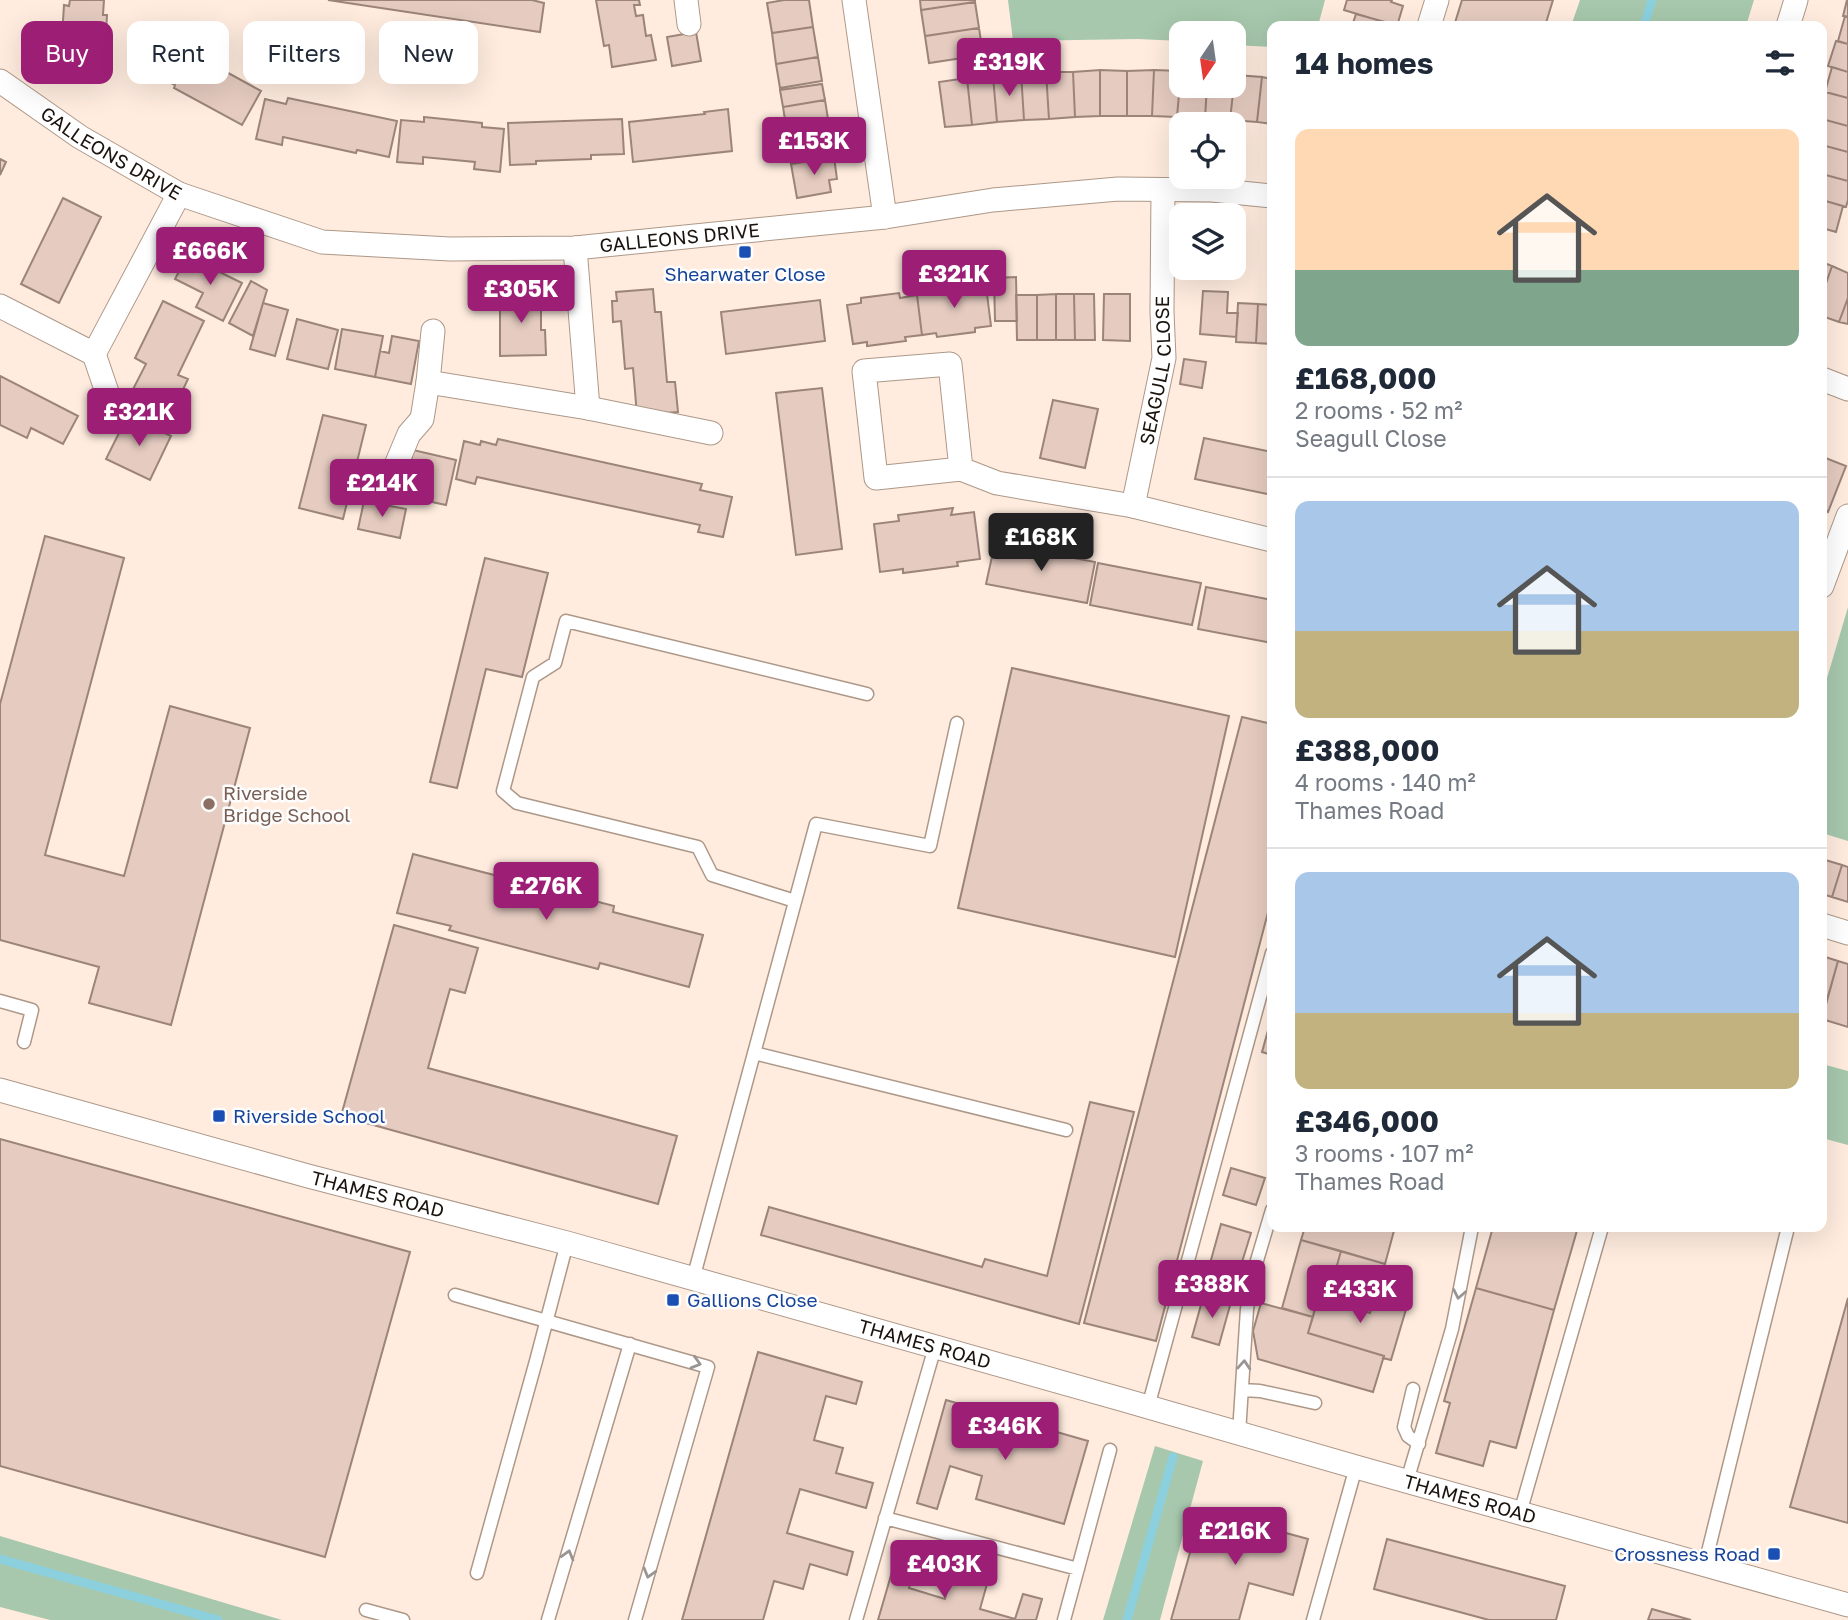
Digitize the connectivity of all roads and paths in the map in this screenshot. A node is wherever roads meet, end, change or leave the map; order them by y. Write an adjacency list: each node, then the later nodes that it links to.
1 (686, 0): 7 (street)
2 (854, 0): 12 (street)
3 (1437, 0): 5 (street)
4 (1796, 0): 6 (street)
5 (1431, 21)
6 (1790, 21)
7 (689, 24)
8 (0, 81): 10 (street, GALLEONS DRIVE)
9 (1163, 190): 11 (street, GALLEONS DRIVE); 12 (street, GALLEONS DRIVE); 25 (street, SEAGULL CLOSE)
10 (178, 194): 13 (street, GALLEONS DRIVE); 16 (street)
11 (1267, 196)
12 (885, 217): 13 (street, GALLEONS DRIVE)
13 (575, 248): 21 (street)
14 (0, 306): 16 (street)
15 (433, 331): 18 (street)
16 (94, 354): 20 (street)
17 (1827, 381): 19 (street)
18 (428, 383): 21 (street); 24 (street)
19 (1848, 389)
20 (107, 392)
21 (588, 408): 22 (street)
22 (711, 433)
23 (961, 469): 23 (street); 25 (street)
24 (391, 477)
25 (1133, 506): 27 (street)
26 (1848, 516): 28 (street)
27 (1267, 539)
28 (1827, 573)
29 (867, 694): 31 (lane)
30 (957, 723): 31 (lane)
31 (795, 901): 37 (lane)
32 (1827, 927): 33 (street)
33 (1848, 933)
34 (1267, 971): 53 (lane)
35 (0, 1001): 36 (lane)
36 (24, 1042)
37 (754, 1053): 39 (lane); 45 (lane)
38 (0, 1090): 44 (street, THAMES ROAD)
39 (1066, 1129)
40 (1267, 1227): 50 (lane, one-way to 40)
41 (1471, 1232): 55 (lane, one-way to 55)
42 (1601, 1232): 59 (lane)
43 (1787, 1232): 61 (lane)
44 (567, 1243): 45 (street, THAMES ROAD); 47 (lane)
45 (693, 1279): 49 (street, THAMES ROAD)
46 (455, 1295): 47 (lane)
47 (547, 1321): 48 (lane); 63 (lane)
48 (630, 1344): 67 (lane, one-way to 48); 68 (lane, one-way to 68)
49 (935, 1347): 53 (street, THAMES ROAD); 60 (lane)
50 (1242, 1390): 52 (lane); 54 (lane)
51 (1413, 1390): 55 (lane)
52 (1315, 1403)
53 (1148, 1407): 54 (street, THAMES ROAD)
54 (1239, 1433): 57 (street, THAMES ROAD)
55 (1419, 1444): 58 (lane)
56 (1110, 1450): 62 (lane)
57 (1356, 1467): 58 (street, THAMES ROAD); 71 (lane)
58 (1407, 1481): 59 (street, THAMES ROAD)
59 (1520, 1513): 61 (street, THAMES ROAD)
60 (886, 1518): 62 (lane); 69 (lane)
61 (1705, 1564): 64 (street, THAMES ROAD)
62 (1078, 1569): 70 (lane)
63 (477, 1573)
64 (1848, 1605)
65 (366, 1610): 66 (lane)
66 (403, 1620)
67 (548, 1620)
68 (635, 1620)
69 (856, 1620)
70 (1064, 1620)
71 (1312, 1620)

